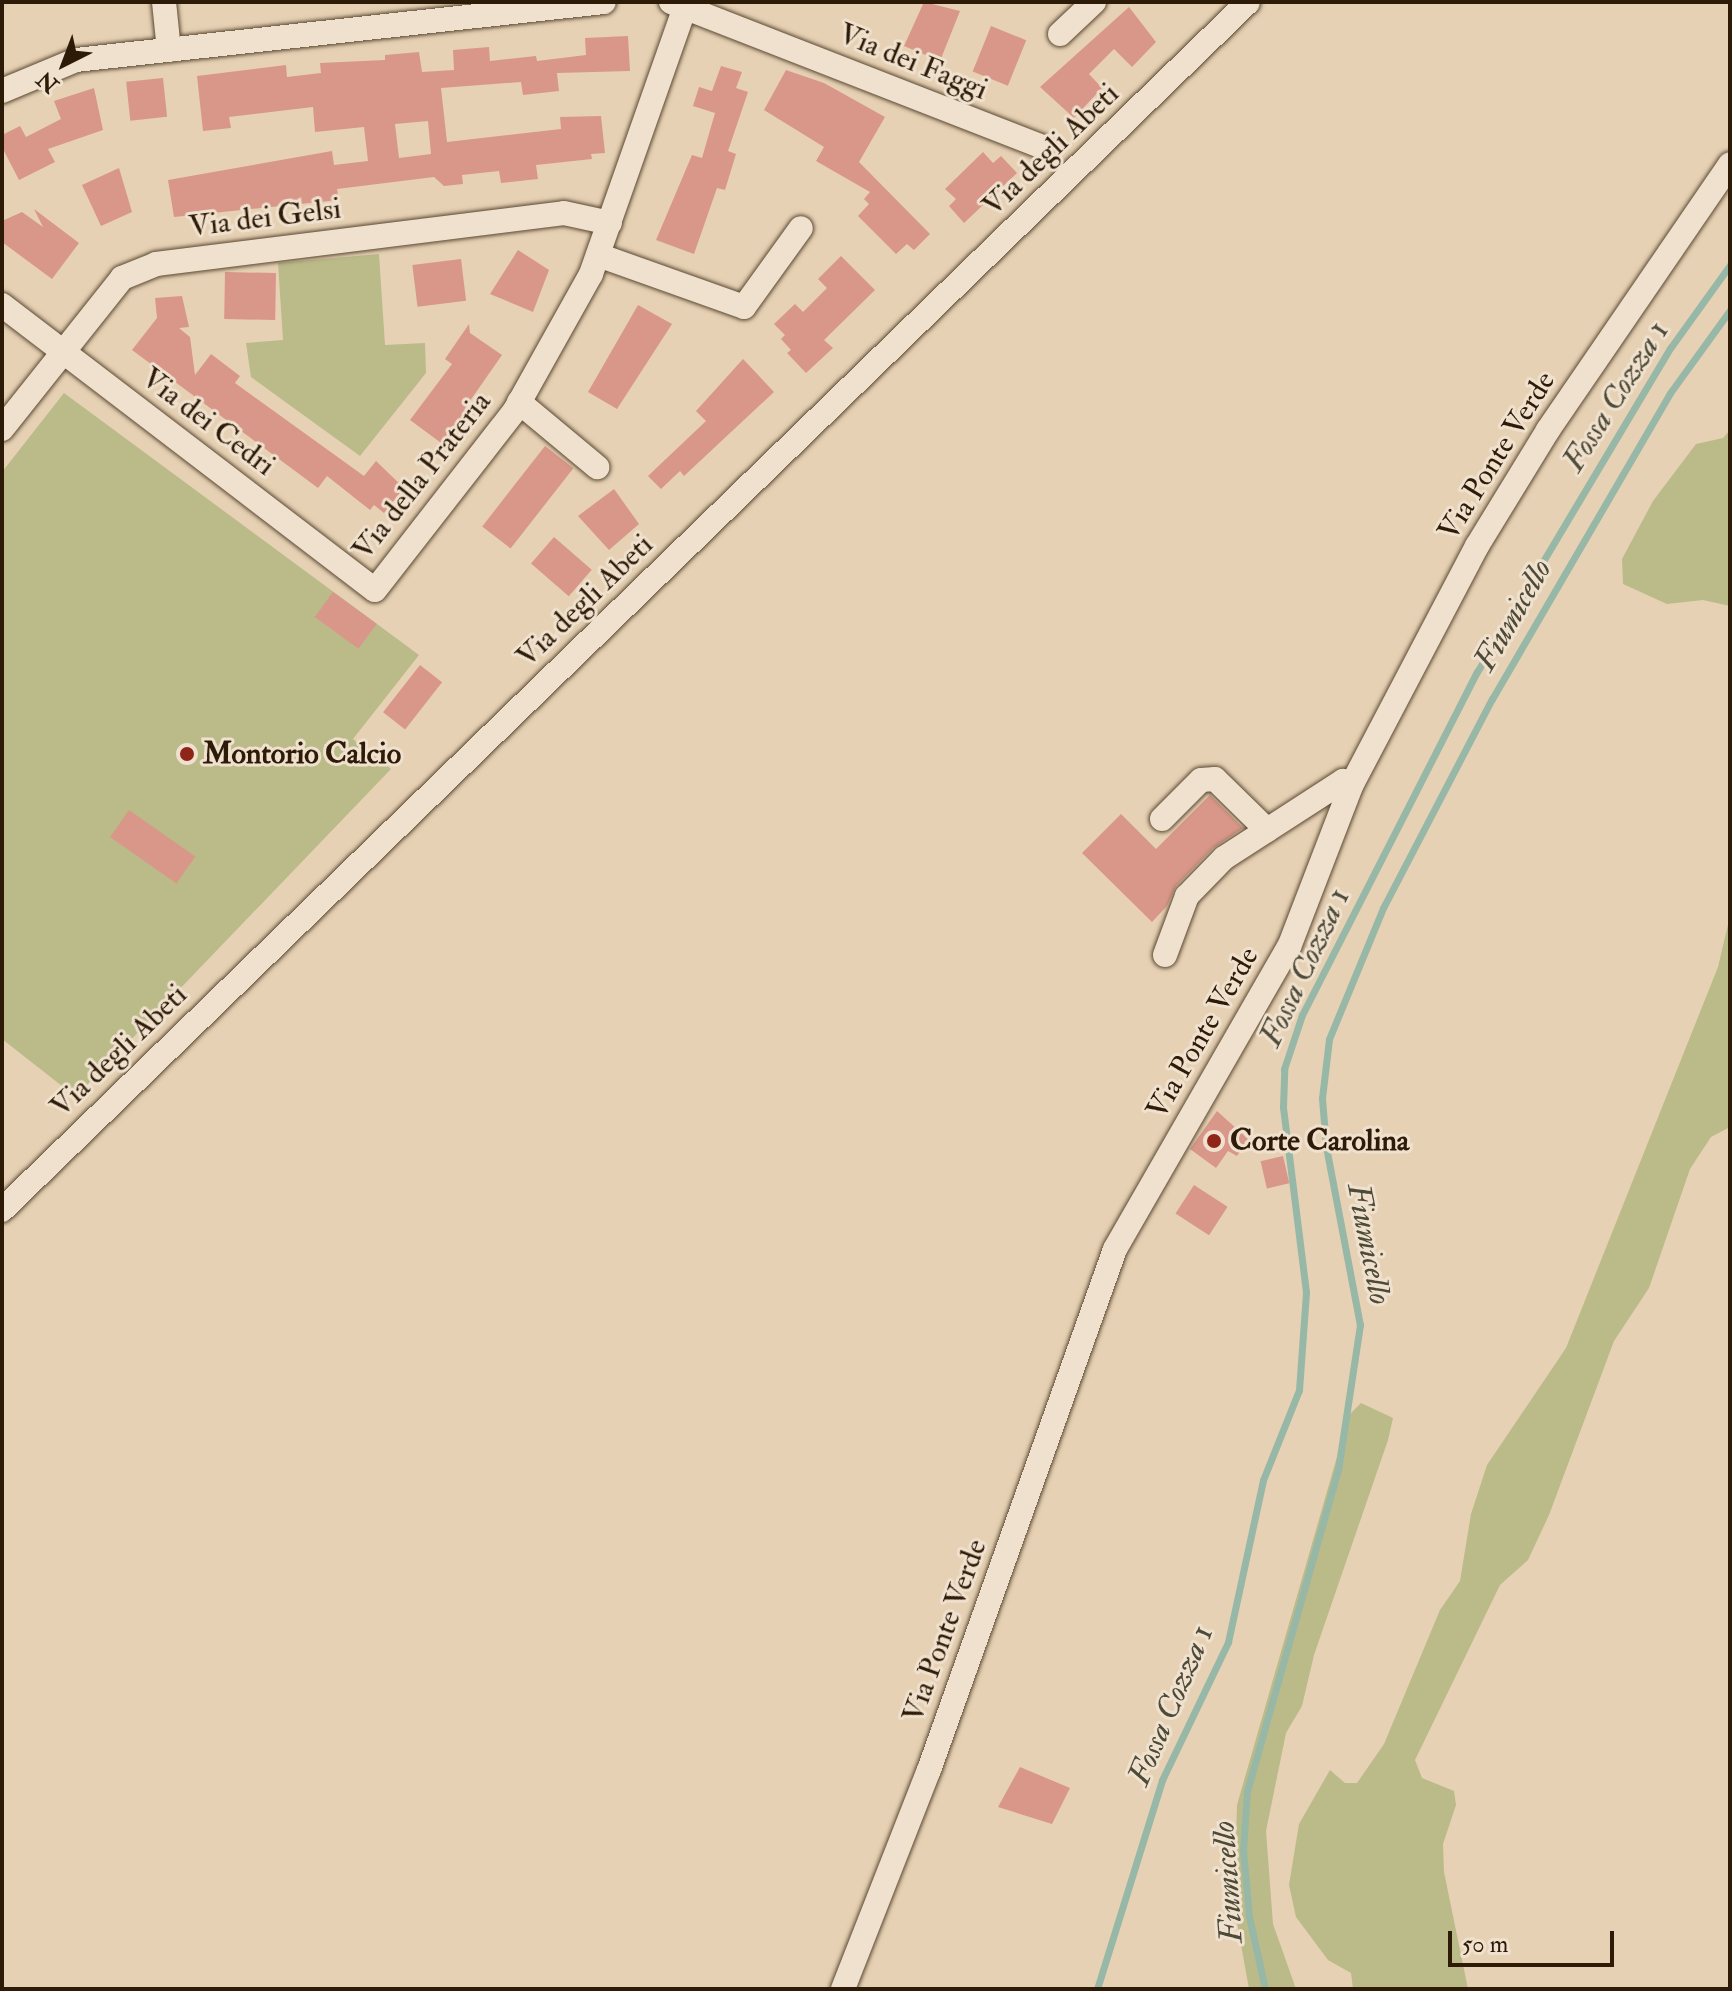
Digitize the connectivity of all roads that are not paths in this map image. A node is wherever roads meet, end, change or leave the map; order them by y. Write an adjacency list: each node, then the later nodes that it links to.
1 (164, 2): 9 (street)
2 (604, 2): 9 (street)
3 (1094, 2): 7 (street)
4 (1248, 2): 8 (street, Via degli Abeti)
5 (1268, 2): 8 (street, Via degli Abeti)
6 (681, 4): 11 (street, Via dei Faggi); 13 (street, Via della Prateria)
7 (1060, 34)
8 (1213, 37): 26 (street, Via degli Abeti)
9 (169, 50): 10 (street)
10 (2, 91)
11 (1042, 147)
12 (1730, 164): 22 (street, Via Ponte Verde)
13 (610, 223): 15 (street, Via della Prateria); 17 (street, Via dei Gelsi)
14 (801, 228): 15 (street)
15 (598, 255): 18 (street, Via della Prateria)
16 (2, 305): 17 (street, Via dei Cedri)
17 (60, 350): 19 (street, Via dei Gelsi); 21 (street, Via dei Cedri)
18 (519, 402): 20 (street, Via della Prateria); 21 (street, Via della Prateria)
19 (2, 429)
20 (597, 467)
21 (375, 590)
22 (1351, 786): 24 (street); 27 (street, Via Ponte Verde)
23 (1162, 819): 24 (street)
24 (1267, 830): 25 (street)
25 (1165, 955)
26 (2, 1210)
27 (843, 1989)

